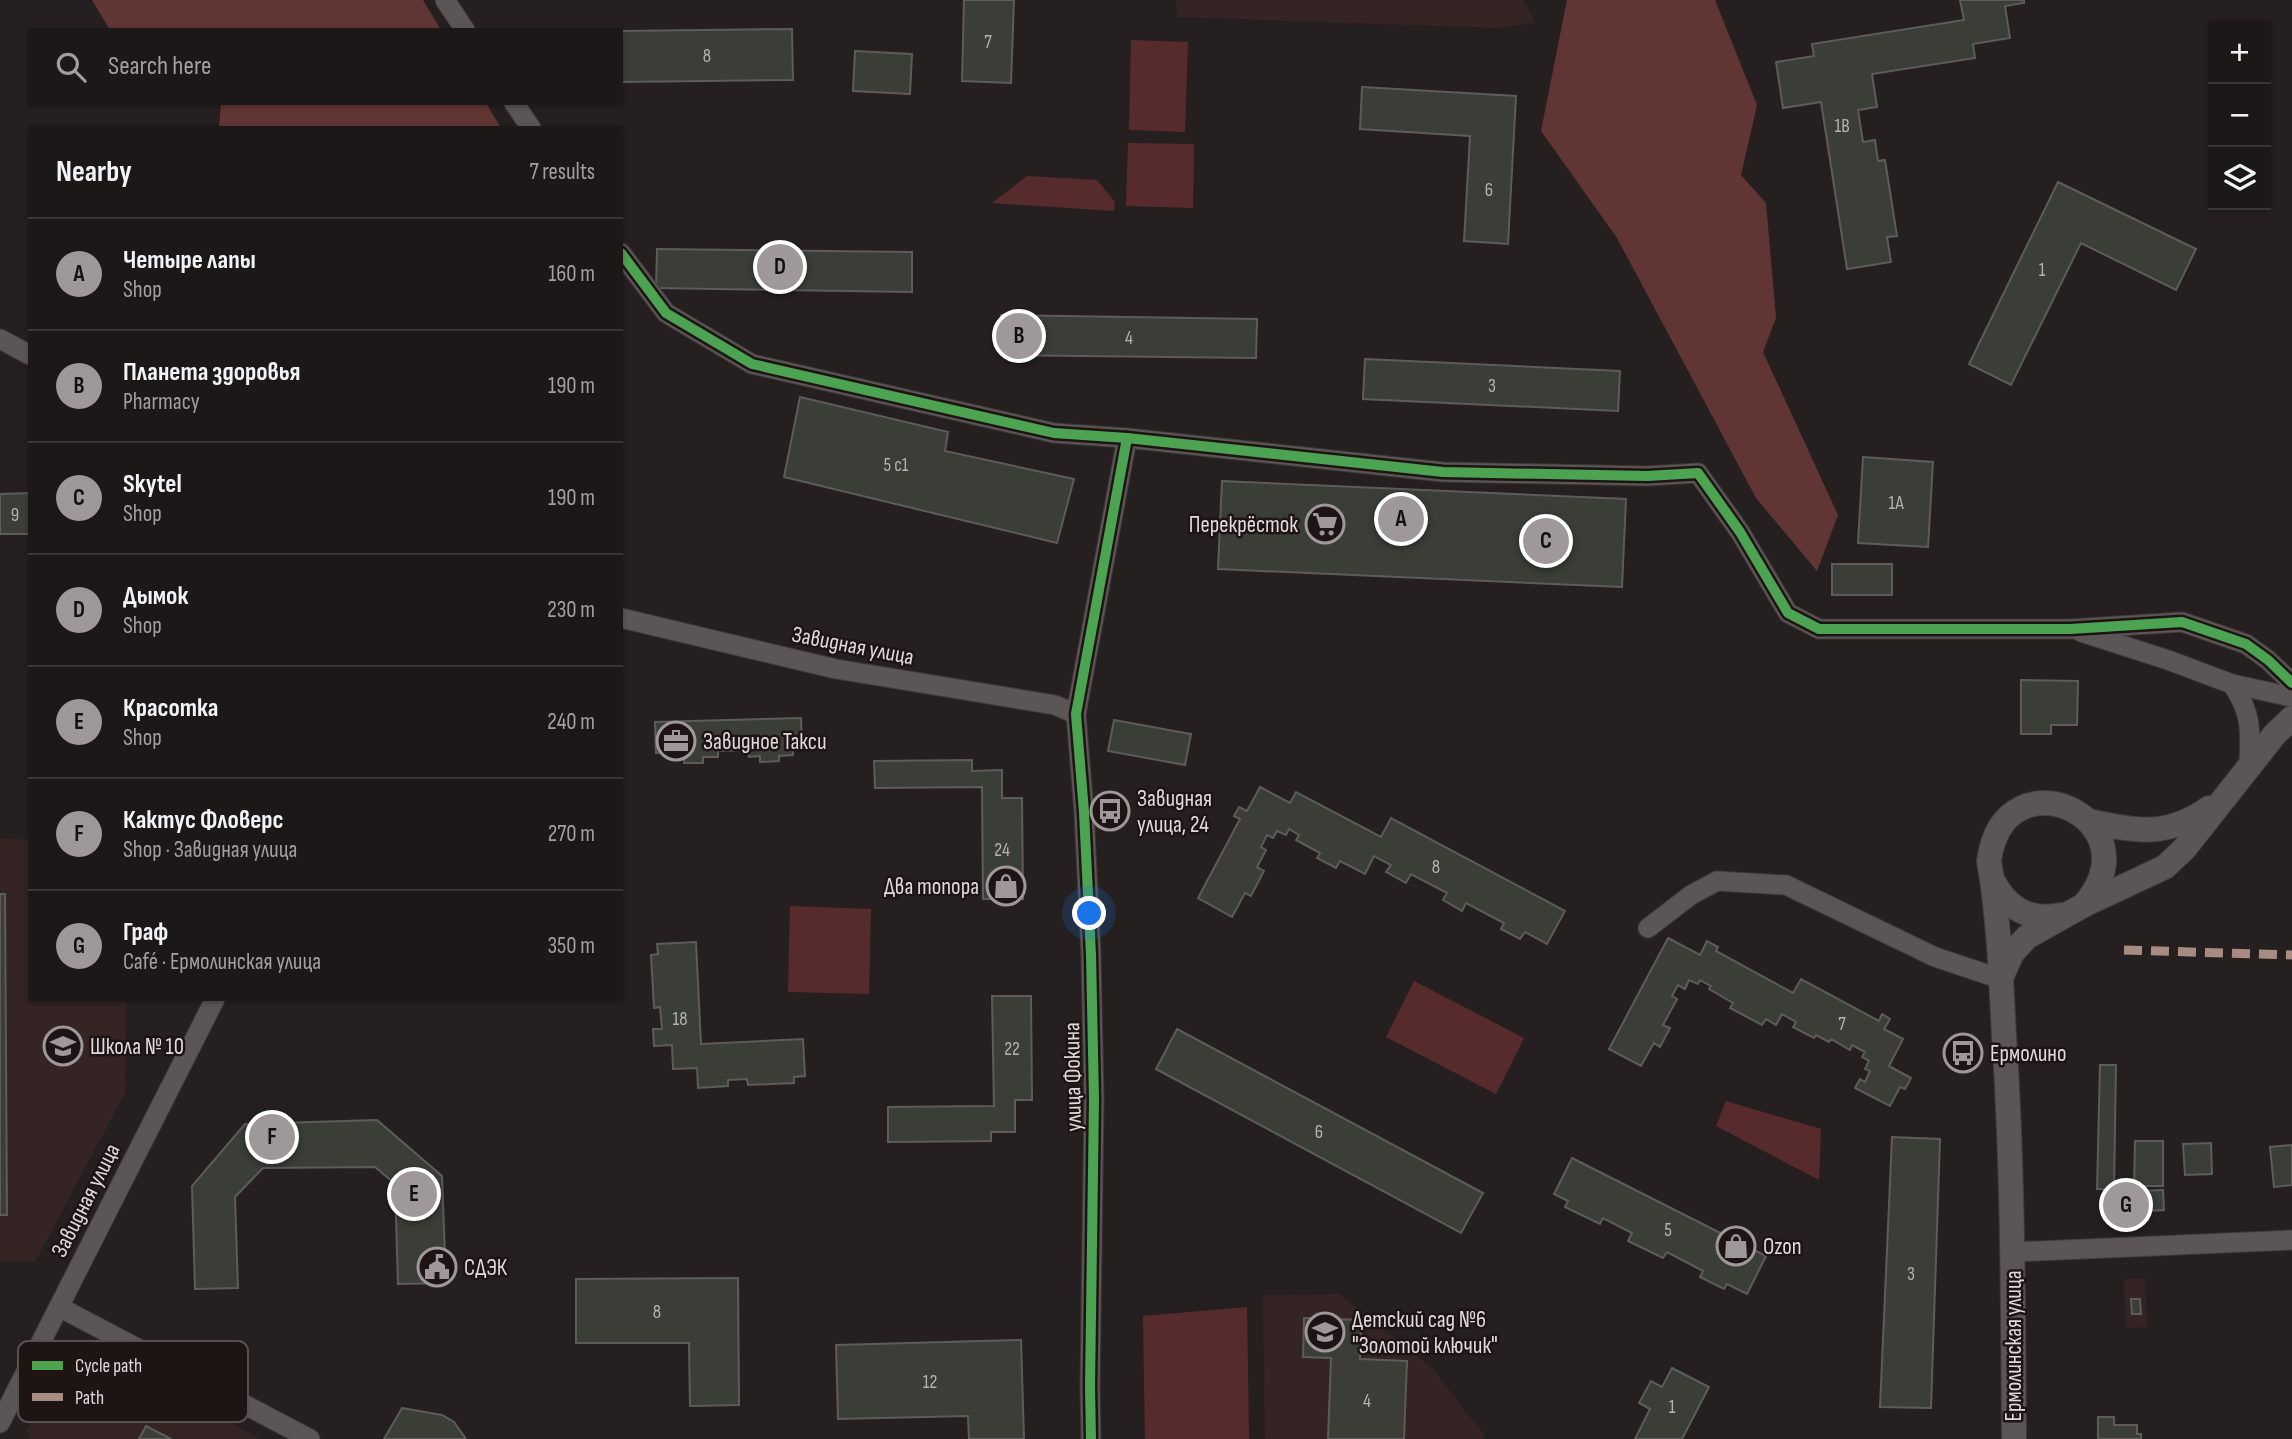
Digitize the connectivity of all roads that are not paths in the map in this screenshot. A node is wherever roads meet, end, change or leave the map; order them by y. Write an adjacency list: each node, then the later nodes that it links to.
1 (445, 0): 2 (street)
2 (464, 28)
3 (515, 105): 4 (street)
4 (530, 126)
5 (623, 256): 8 (street)
6 (0, 339): 7 (street)
7 (28, 354)
8 (1127, 438): 10 (street); 14 (street, улица Фокина)
9 (623, 618): 14 (street, Завидная улица)
10 (2070, 629): 11 (street); 12 (street)
11 (2232, 684): 13 (street); 16 (street)
12 (2292, 684)
13 (2292, 697)
14 (1076, 714): 33 (street, улица Фокина)
15 (2292, 718): 16 (street)
16 (2249, 767): 17 (street)
17 (2221, 800): 18 (street); 20 (street)
18 (2089, 821): 19 (street); 20 (street)
19 (1992, 878): 20 (street); 22 (street, Ермолинская улица)
20 (2075, 909): 22 (street)
21 (1648, 928): 22 (street)
22 (2001, 979): 25 (street, Ермолинская улица)
23 (214, 1001): 26 (street, Завидная улица)
24 (2292, 1240): 25 (street)
25 (2013, 1252): 34 (street, Ермолинская улица)
26 (59, 1307): 27 (street, Завидная улица); 28 (street)
27 (42, 1341)
28 (124, 1341)
29 (18, 1388): 31 (street, Завидная улица)
30 (248, 1406): 32 (street)
31 (0, 1423)
32 (310, 1439)
33 (1091, 1439)
34 (2014, 1439)

